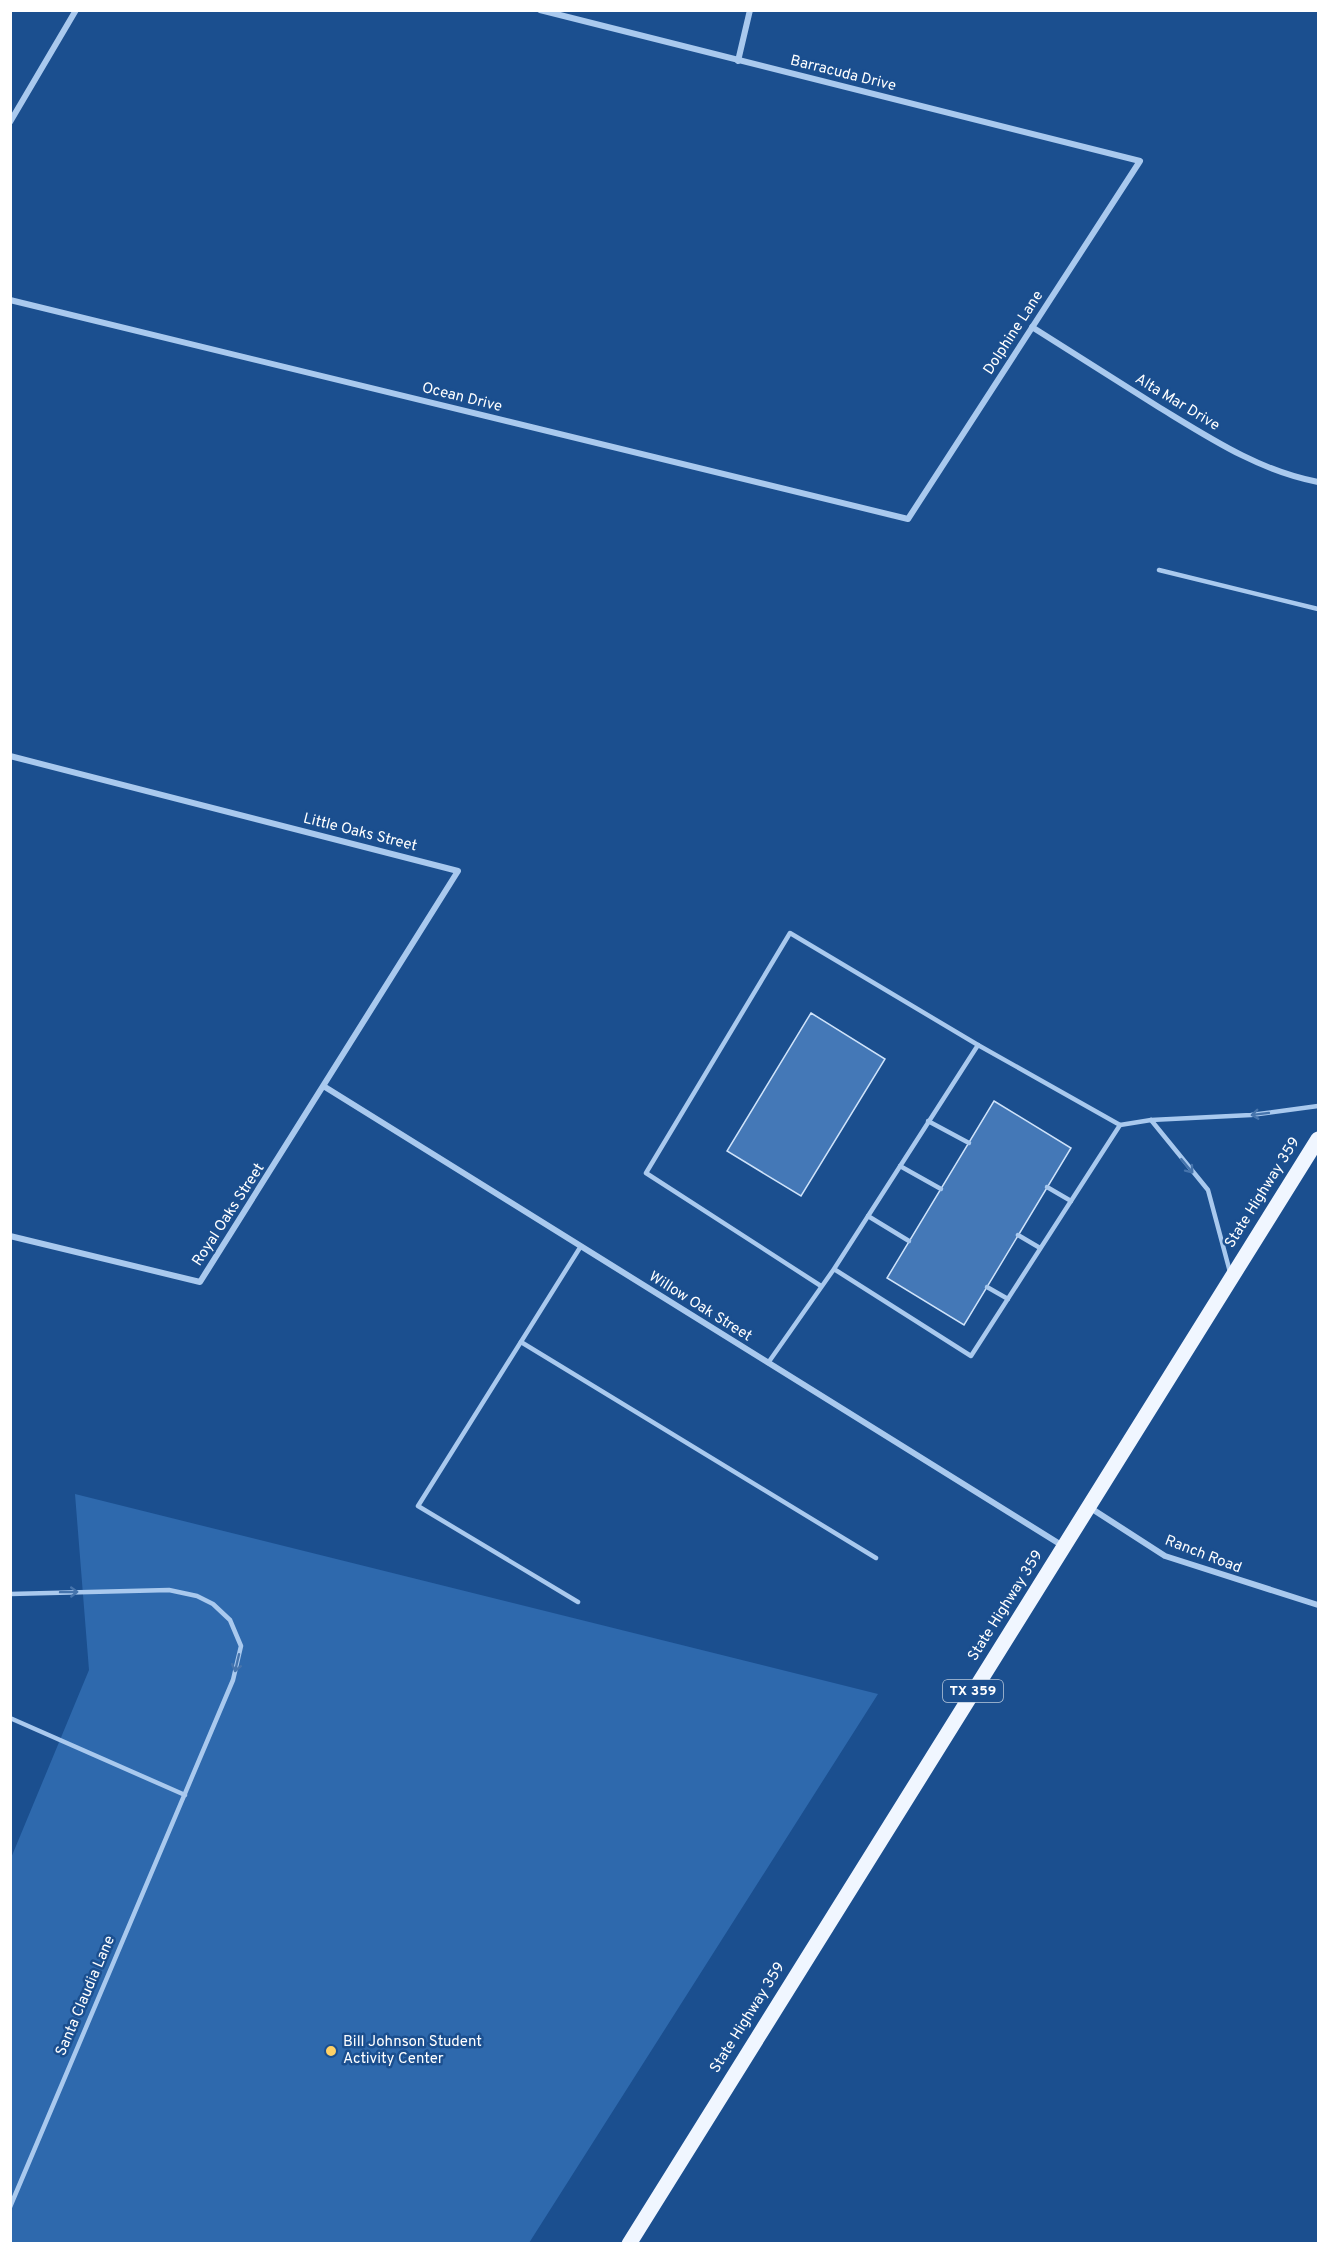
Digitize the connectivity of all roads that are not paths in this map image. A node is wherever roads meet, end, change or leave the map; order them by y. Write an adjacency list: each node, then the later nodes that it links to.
1 (76, 10): 5 (street)
2 (540, 10): 4 (street, Barracuda Drive)
3 (750, 10): 4 (street)
4 (738, 61): 6 (street, Barracuda Drive)
5 (10, 122)
6 (1140, 160): 8 (street, Dolphine Lane)
7 (10, 300): 10 (street, Ocean Drive)
8 (1032, 327): 9 (street, Alta Mar Drive); 10 (street, Dolphine Lane)
9 (1318, 482)
10 (908, 519)
11 (1159, 570): 12 (lane)
12 (1318, 609)
13 (10, 756): 15 (street, Little Oaks Street)
14 (978, 1045): 18 (lane); 19 (lane); 34 (lane)
15 (325, 1087): 28 (street, Royal Oaks Street); 30 (street, Willow Oak Street)
16 (1318, 1106): 17 (lane, one-way to 17)
17 (1151, 1120): 19 (lane); 33 (lane, one-way to 33)
18 (928, 1121): 21 (lane); 22 (lane)
19 (1120, 1125): 25 (lane)
20 (1318, 1139): 33 (main road, State Highway 359 / TX 359)
21 (969, 1143)
22 (900, 1166): 24 (lane); 26 (lane)
23 (1047, 1187): 25 (lane)
24 (941, 1189)
25 (1071, 1201): 31 (lane)
26 (867, 1216): 29 (lane); 32 (lane)
27 (1018, 1235): 31 (lane)
28 (10, 1236)
29 (909, 1241)
30 (580, 1246): 37 (lane); 38 (street, Willow Oak Street)
31 (1040, 1248): 36 (lane)
32 (834, 1269): 34 (lane); 36 (lane)
33 (1232, 1278): 39 (main road, State Highway 359 / TX 359)
34 (822, 1286): 38 (lane)
35 (987, 1287): 36 (lane)
36 (1008, 1299)
37 (521, 1342): 41 (lane); 43 (lane)
38 (768, 1363): 40 (street, Willow Oak Street)
39 (1089, 1507): 40 (main road, State Highway 359 / TX 359); 44 (street, Ranch Road)
40 (1064, 1547): 48 (main road, State Highway 359 / TX 359)
41 (876, 1558)
42 (10, 1594): 46 (lane, Santa Claudia Lane, one-way to 46)
43 (578, 1602)
44 (1318, 1605)
45 (11, 1719): 46 (lane)
46 (185, 1795): 47 (lane, Santa Claudia Lane)
47 (10, 2206)
48 (628, 2244)

